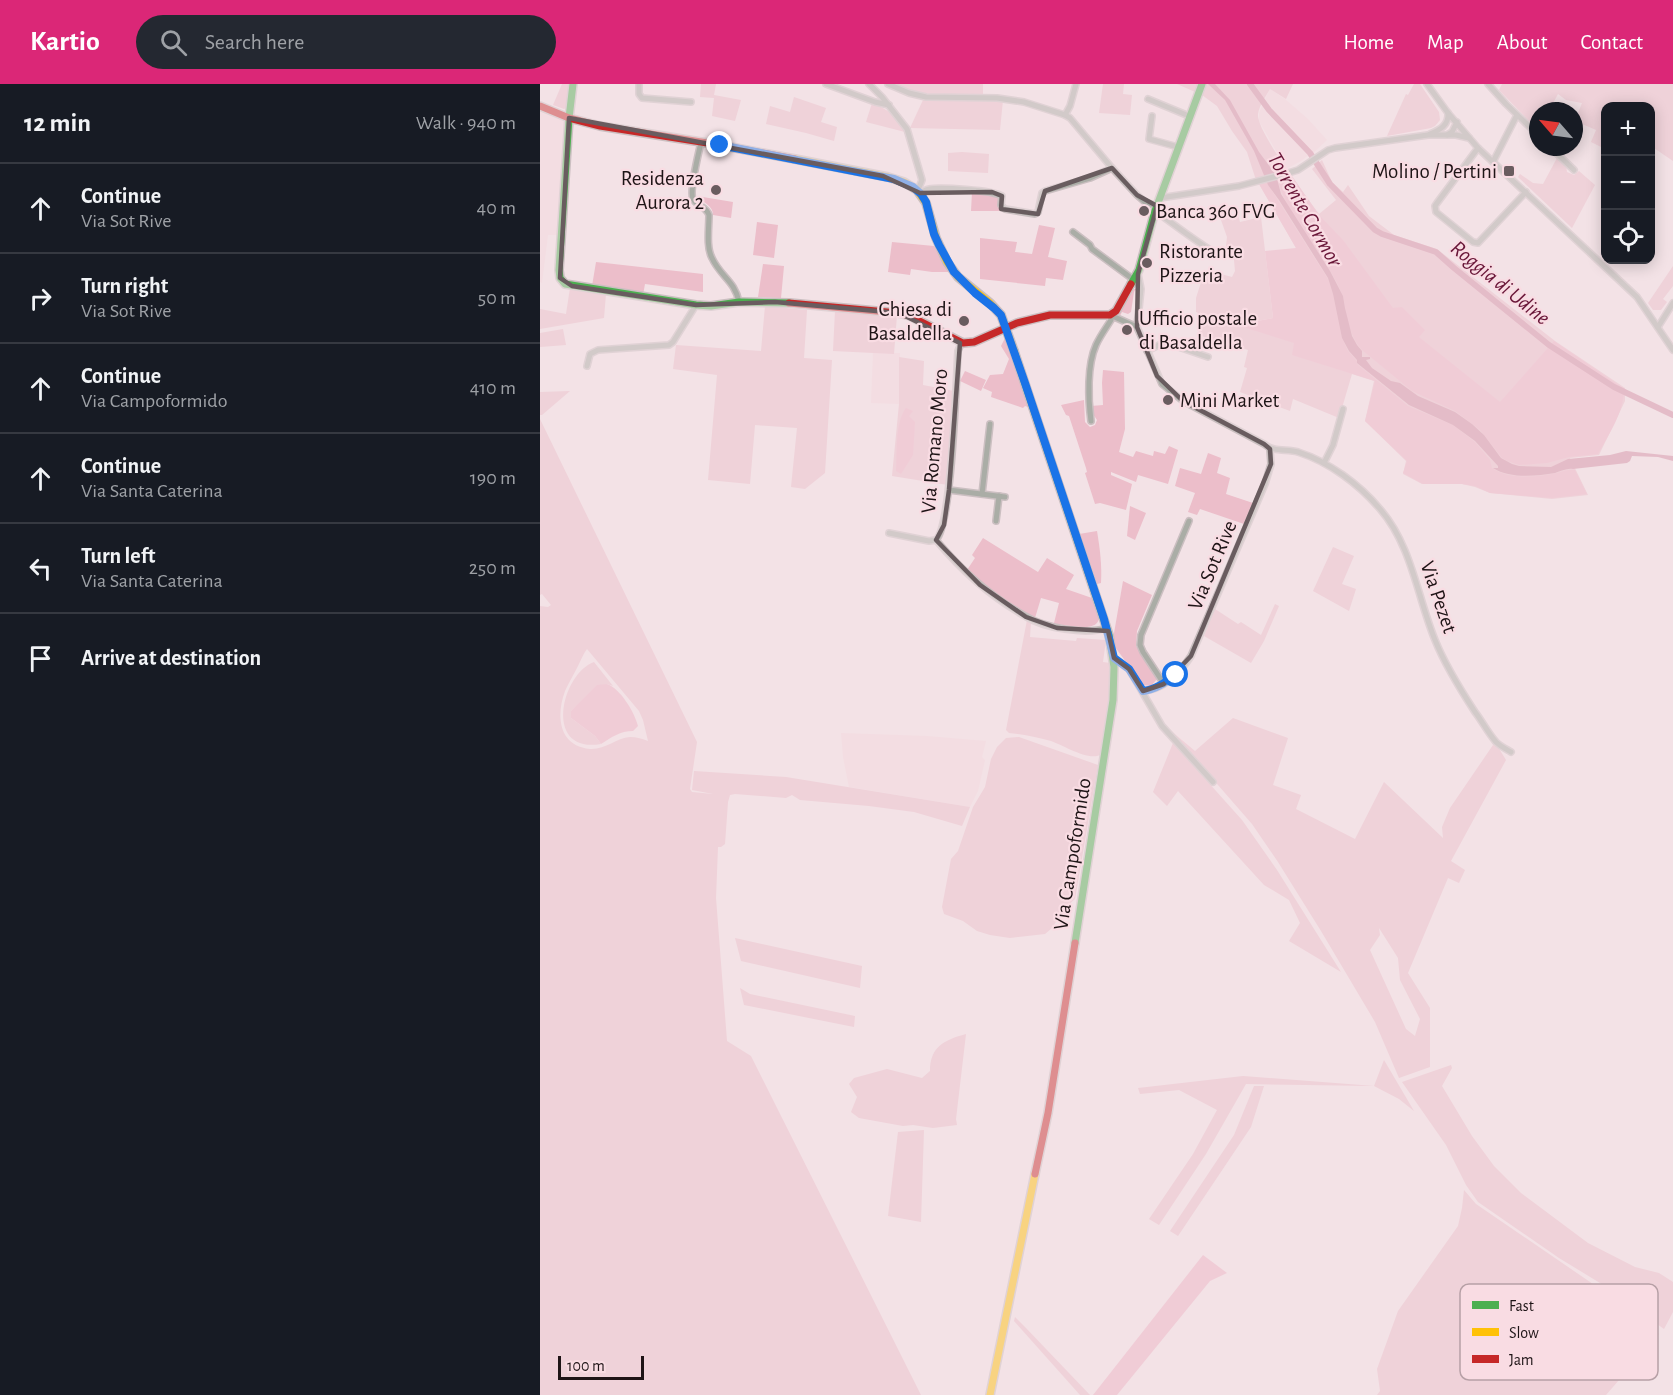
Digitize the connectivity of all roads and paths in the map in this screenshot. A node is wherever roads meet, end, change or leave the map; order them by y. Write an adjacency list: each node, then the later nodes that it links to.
1 (573, 84): 19 (main road)
2 (639, 84): 11 (street)
3 (826, 84): 12 (street)
4 (869, 84): 12 (street)
5 (888, 84): 15 (street)
6 (1076, 84): 15 (street)
7 (1427, 84): 14 (street)
8 (1488, 84): 16 (street)
9 (1201, 86): 18 (main road)
10 (1148, 99): 18 (street)
11 (691, 102)
12 (889, 105): 32 (street)
13 (540, 106): 19 (main road)
14 (1448, 113): 20 (street); 22 (street)
15 (1065, 115): 30 (street)
16 (1517, 115): 21 (street); 29 (street)
17 (1152, 116): 26 (street)
18 (1189, 116): 26 (main road)
19 (569, 118): 25 (main road); 41 (main road)
20 (1457, 122): 23 (street); 24 (street)
21 (1529, 126)
22 (1428, 135): 23 (street); 34 (street)
23 (1447, 135): 24 (street)
24 (1471, 139): 27 (street)
25 (701, 142): 32 (main road); 39 (street)
26 (1178, 147): 34 (main road)
27 (1478, 148): 29 (street); 33 (street)
28 (1559, 156): 31 (street)
29 (1493, 162): 33 (street)
30 (1112, 168): 32 (street); 35 (street)
31 (1574, 170)
32 (919, 192): 45 (main road, Via Campoformido)
33 (1526, 192): 44 (street)
34 (1160, 198): 35 (main road)
35 (1156, 209): 37 (street); 38 (main road)
36 (1073, 232): 38 (street)
37 (1215, 253)
38 (1136, 277): 42 (main road); 43 (street)
39 (739, 302): 41 (main road); 46 (main road)
40 (1673, 303): 44 (street)
41 (696, 305): 50 (street)
42 (1110, 315): 43 (street); 45 (main road); 52 (street)
43 (1137, 327): 48 (street)
44 (1658, 327): 47 (street)
45 (1006, 328): 46 (main road); 62 (main road, Via Campoformido)
46 (963, 344): 56 (street, Via Romano Moro)
47 (1673, 350)
48 (1147, 351): 49 (street); 54 (street)
49 (1208, 357)
50 (586, 366)
51 (1343, 409): 55 (street)
52 (1091, 421)
53 (990, 424): 57 (street)
54 (1270, 449): 55 (street, Via Pezet); 64 (street, Via Sot Rive)
55 (1324, 464): 66 (street, Via Pezet)
56 (949, 489): 57 (street); 61 (street, Via Romano Moro)
57 (982, 494): 58 (street)
58 (996, 521)
59 (1189, 521): 64 (street, Via Sot Rive)
60 (889, 533): 61 (street, Via Romano Moro)
61 (936, 540): 62 (street, Via Romano Moro)
62 (1107, 628): 63 (main road, Via Campoformido)
63 (1114, 658): 65 (street); 68 (main road, Via Campoformido)
64 (1164, 684): 65 (street, Via Sot Rive)
65 (1143, 691): 67 (street)
66 (1511, 752)
67 (1213, 782)
68 (990, 1395)

